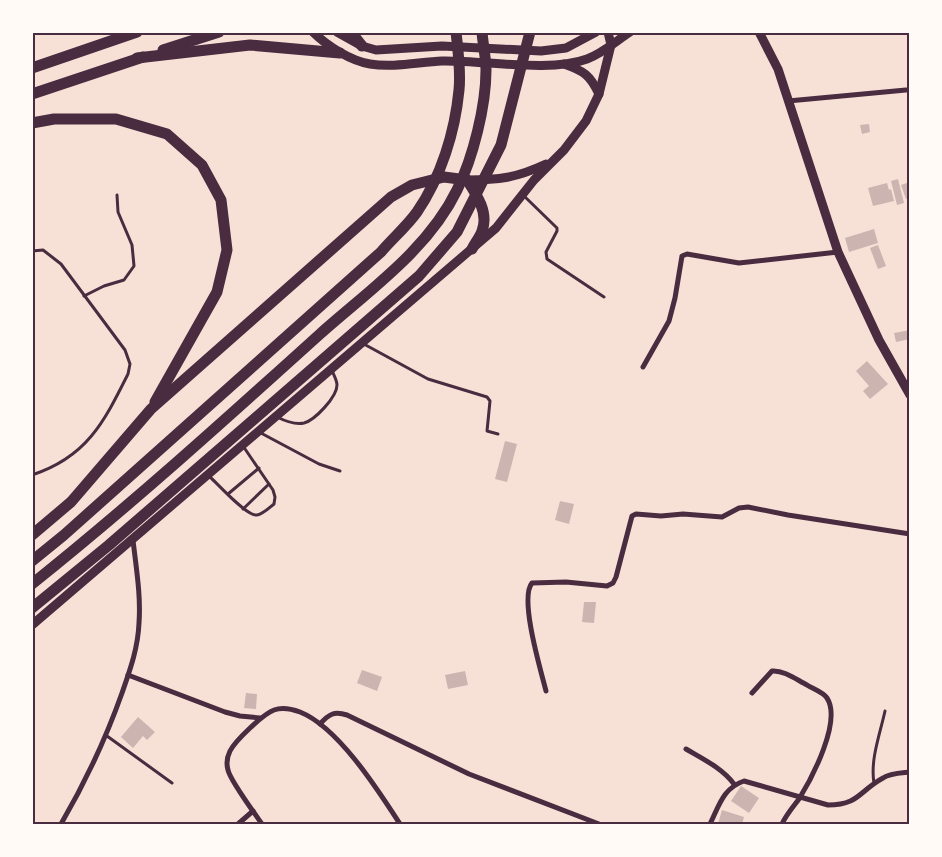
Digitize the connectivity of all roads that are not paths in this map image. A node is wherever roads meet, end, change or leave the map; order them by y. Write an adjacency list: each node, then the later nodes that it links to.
1 (137, 32): 18 (highway)
2 (218, 32): 16 (highway)
3 (314, 32): 15 (street)
4 (337, 32): 14 (street)
5 (351, 32): 14 (highway)
6 (456, 32): 52 (highway)
7 (482, 32): 53 (highway)
8 (530, 32): 54 (highway)
9 (596, 32): 14 (street)
10 (608, 32): 13 (street)
11 (630, 32): 13 (street)
12 (759, 32): 22 (street)
13 (611, 45): 17 (street); 21 (street)
14 (362, 46)
15 (340, 53): 16 (highway); 17 (street)
16 (138, 58): 20 (highway)
17 (564, 64): 21 (street)
18 (32, 68)
19 (906, 90): 22 (street)
20 (32, 94)
21 (599, 94): 24 (street)
22 (788, 101): 30 (street)
23 (32, 123): 37 (highway)
24 (551, 162): 25 (street); 27 (street)
25 (467, 180): 28 (highway); 37 (highway)
26 (116, 195): 31 (lane)
27 (522, 195): 28 (street); 32 (lane)
28 (472, 249): 33 (street)
29 (32, 251): 31 (lane)
30 (838, 252): 34 (street); 36 (street)
31 (84, 296): 44 (lane)
32 (604, 297)
33 (362, 343): 35 (street); 40 (lane)
34 (643, 367)
35 (332, 369): 38 (street); 38 (lane)
36 (910, 395)
37 (151, 409): 50 (highway)
38 (276, 417): 39 (street)
39 (259, 432): 41 (street); 43 (lane)
40 (498, 434)
41 (242, 446): 42 (lane); 45 (street)
42 (258, 468): 46 (lane); 47 (lane)
43 (340, 471)
44 (32, 475)
45 (208, 475): 47 (lane); 51 (street)
46 (269, 484): 48 (lane); 48 (lane)
47 (228, 494): 48 (lane)
48 (243, 509)
49 (910, 534): 57 (street)
50 (32, 535)
51 (133, 540): 55 (street); 56 (street)
52 (32, 561)
53 (32, 584)
54 (32, 608)
55 (32, 625)
56 (128, 675): 60 (street); 62 (street)
57 (546, 691)
58 (752, 693): 68 (street)
59 (885, 712): 67 (lane)
60 (260, 718): 61 (street); 69 (street)
61 (320, 724): 74 (street); 75 (street)
62 (107, 736): 65 (lane); 71 (street)
63 (686, 749): 66 (street)
64 (910, 772): 67 (street)
65 (172, 783)
66 (734, 784): 68 (street); 76 (street)
67 (874, 784): 68 (street)
68 (800, 797): 77 (street)
69 (253, 811): 70 (street); 73 (street)
70 (244, 822): 72 (street)
71 (61, 824)
72 (238, 824)
73 (262, 824)
74 (400, 824)
75 (600, 824)
76 (710, 824)
77 (782, 824)

